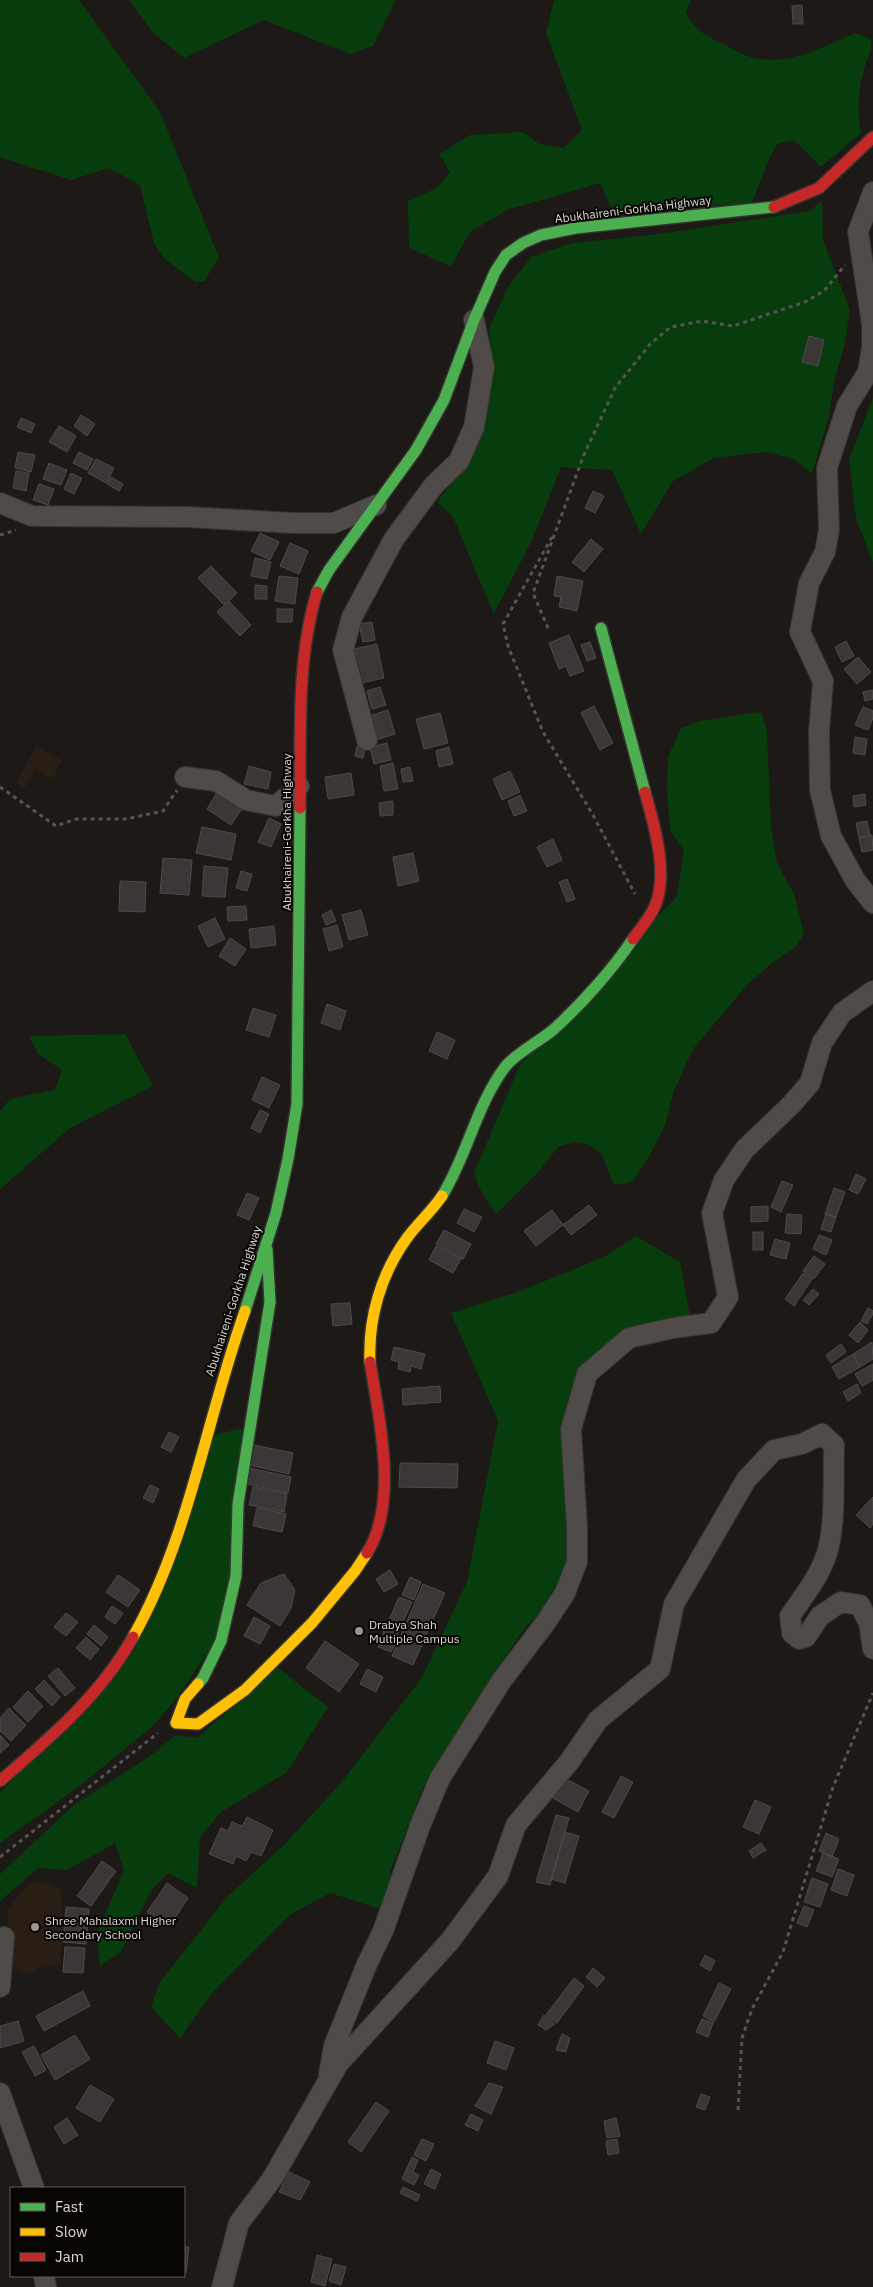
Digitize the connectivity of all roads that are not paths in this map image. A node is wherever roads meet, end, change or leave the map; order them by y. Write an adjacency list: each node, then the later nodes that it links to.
1 (873, 137): 3 (main road, Abukhaireni-Gorkha Highway)
2 (873, 192): 10 (street)
3 (474, 320): 5 (main road, Abukhaireni-Gorkha Highway); 7 (street)
4 (0, 503): 5 (street)
5 (378, 504): 9 (main road, Abukhaireni-Gorkha Highway)
6 (601, 628): 12 (main road)
7 (366, 740)
8 (185, 777): 9 (street)
9 (299, 786): 12 (main road, Abukhaireni-Gorkha Highway)
10 (873, 903)
11 (873, 991): 17 (street)
12 (267, 1249): 14 (main road, Abukhaireni-Gorkha Highway)
13 (873, 1648): 17 (street)
14 (0, 1781)
15 (4, 1937): 16 (street)
16 (0, 1987)
17 (327, 2083): 20 (street)
18 (0, 2093): 19 (street)
19 (34, 2187)
20 (222, 2287)

